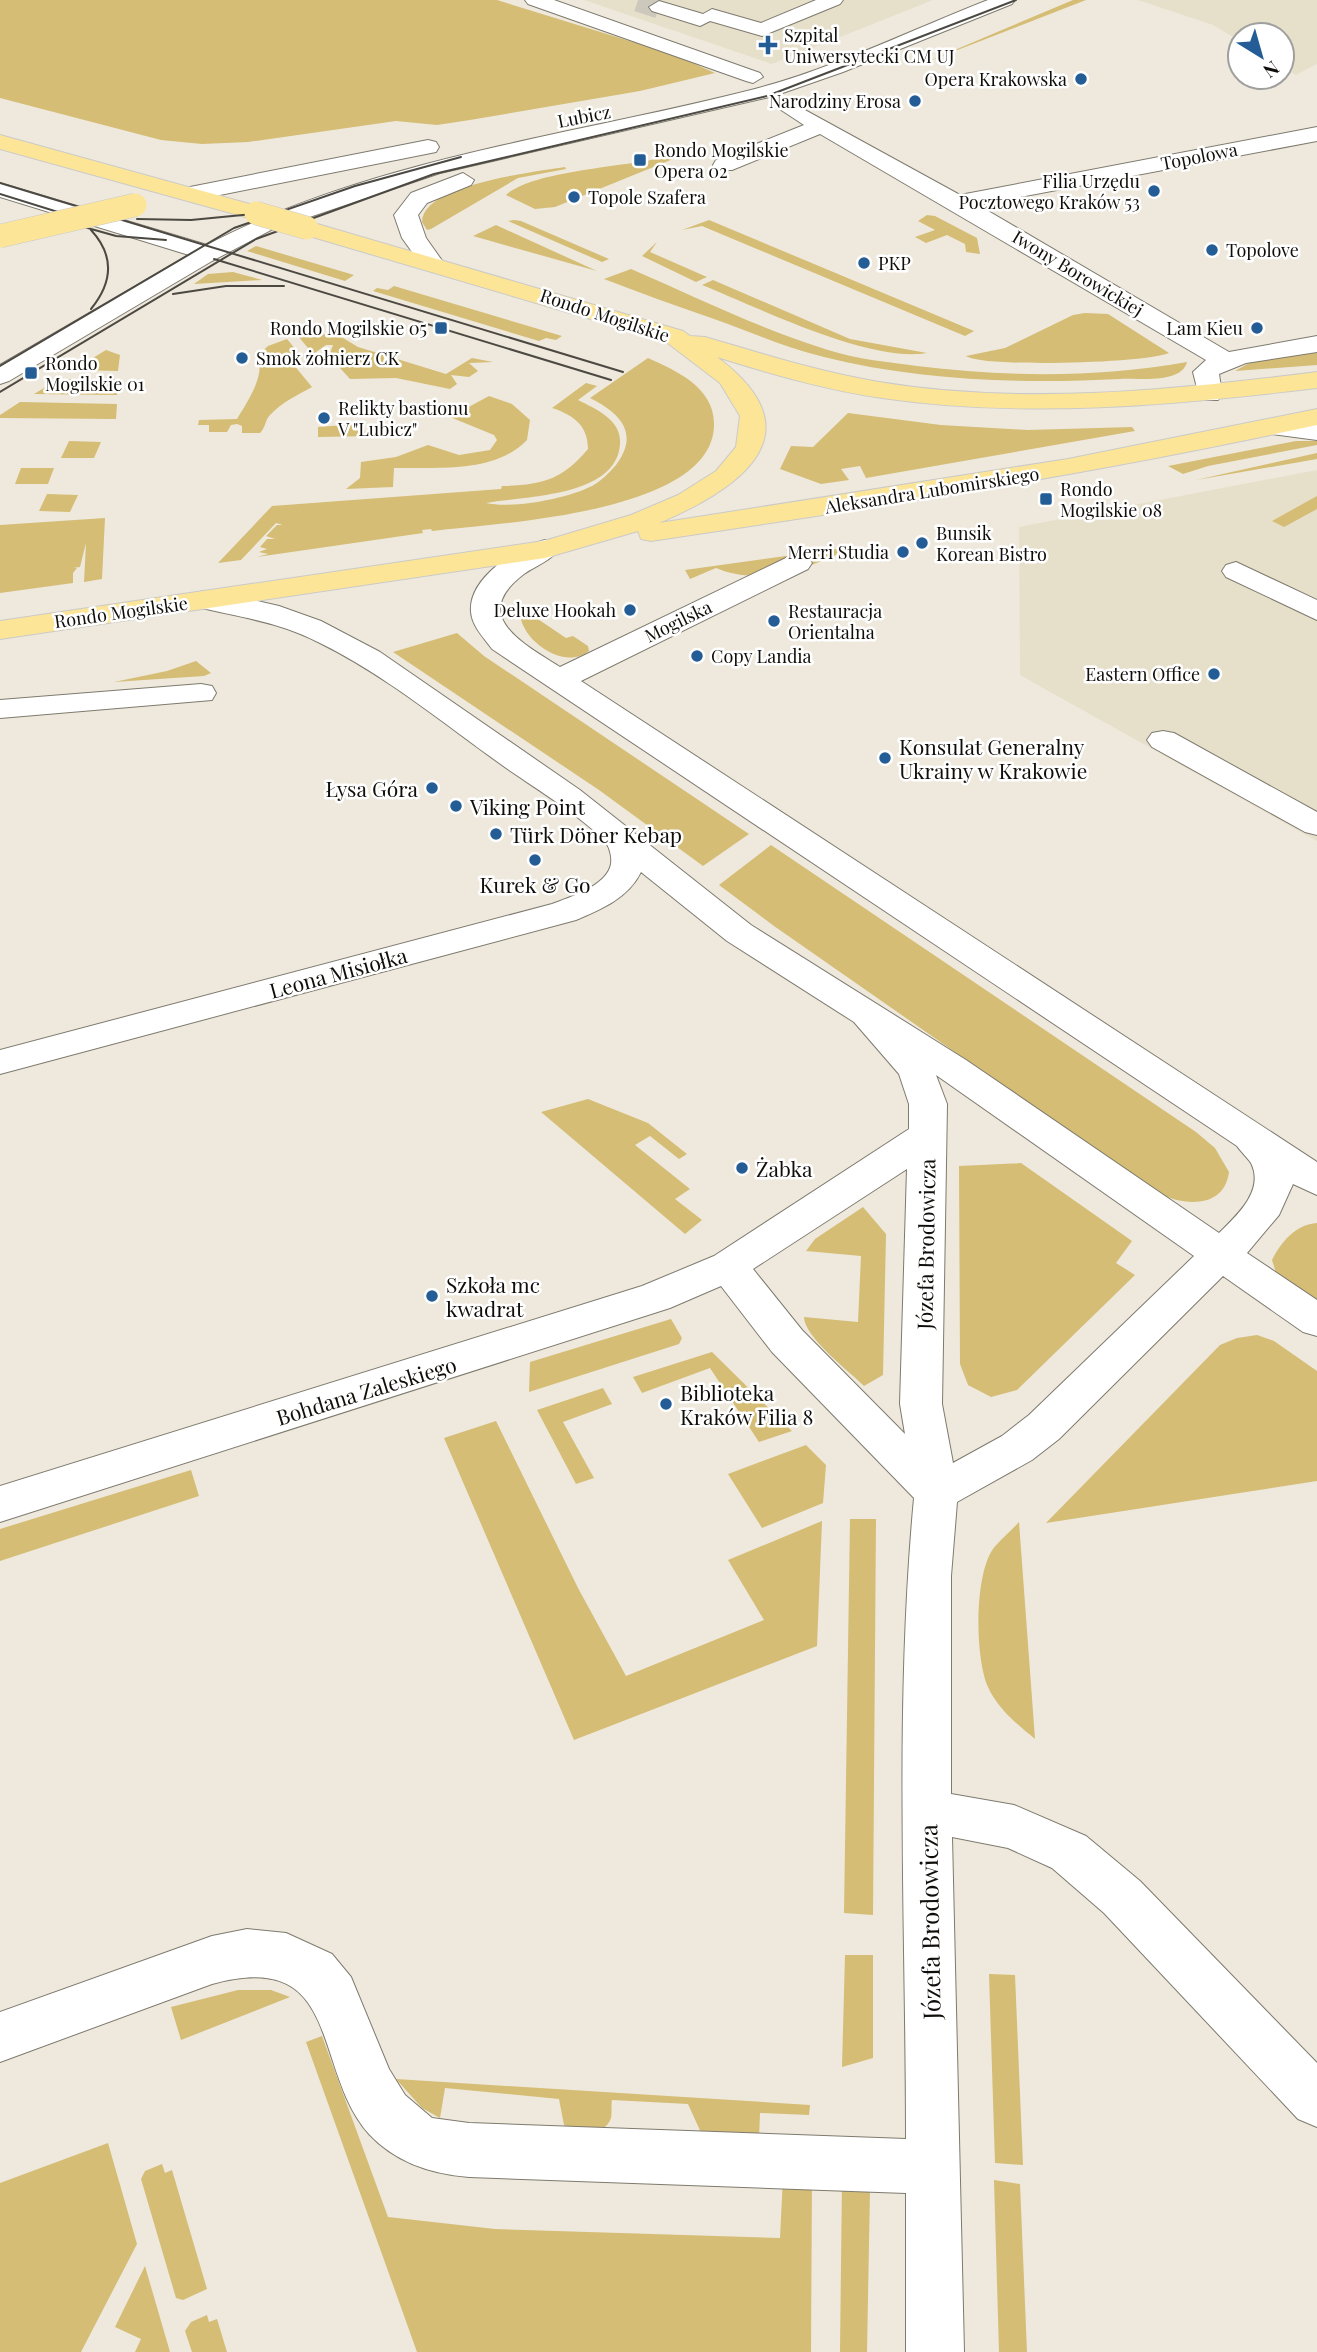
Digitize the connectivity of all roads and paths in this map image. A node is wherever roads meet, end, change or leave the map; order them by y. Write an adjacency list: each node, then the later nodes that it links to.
1 (834, 0): 8 (street)
2 (968, 0): 10 (street, Lubicz)
3 (1005, 0): 20 (street)
4 (548, 1): 9 (street)
5 (1031, 2): 11 (street, Lubicz)
6 (738, 4): 8 (street)
7 (659, 7): 8 (street)
8 (706, 18): 9 (street)
9 (653, 40): 10 (street)
10 (753, 77): 17 (street, Lubicz)
11 (783, 104): 12 (street, Iwony Borowickiej); 21 (street, Lubicz)
12 (822, 125): 15 (street); 18 (street, Iwony Borowickiej)
13 (1317, 134): 18 (street, Topolowa)
14 (0, 142): 17 (main road)
15 (724, 165)
16 (0, 190): 20 (street)
17 (190, 194): 19 (main road, Rondo Mogilskie, bridge); 21 (main road, Rondo Mogilskie, bridge)
18 (957, 202): 24 (street, Iwony Borowickiej)
19 (0, 236)
20 (208, 253): 25 (street)
21 (431, 262): 22 (main road, Rondo Mogilskie)
22 (674, 336): 27 (main road); 31 (main road, Rondo Mogilskie)
23 (1317, 344): 24 (street)
24 (1226, 361): 27 (street)
25 (0, 376)
26 (1317, 380): 27 (main road)
27 (1209, 394)
28 (1317, 417): 29 (main road, Aleksandra Lubomirskiego)
29 (1274, 427): 30 (street); 31 (main road, Aleksandra Lubomirskiego)
30 (1317, 432)
31 (545, 549): 34 (main road, Rondo Mogilskie); 37 (street)
32 (798, 563): 37 (street, Mogilska)
33 (1236, 571): 35 (street)
34 (204, 600): 36 (main road, Rondo Mogilskie); 42 (street)
35 (1317, 611)
36 (0, 630)
37 (558, 680): 45 (street)
38 (201, 693): 39 (street)
39 (0, 709)
40 (1163, 740): 41 (street)
41 (1317, 825)
42 (619, 836): 43 (street); 44 (street, Leona Misiołka)
43 (867, 1015): 46 (street, Józefa Brodowicza); 48 (street)
44 (0, 1062)
45 (1232, 1124): 47 (street); 48 (street)
46 (927, 1132): 49 (street, Bohdana Zaleskiego); 51 (street, Józefa Brodowicza)
47 (1317, 1181)
48 (1220, 1255): 50 (street); 51 (street)
49 (728, 1266): 51 (street); 52 (street, Bohdana Zaleskiego)
50 (1317, 1321)
51 (936, 1493): 53 (street, Józefa Brodowicza)
52 (0, 1504)
53 (927, 1811): 55 (street); 56 (street, Józefa Brodowicza)
54 (0, 2037): 56 (street)
55 (1317, 2101)
56 (932, 2167): 57 (street, Józefa Brodowicza)
57 (934, 2352)

